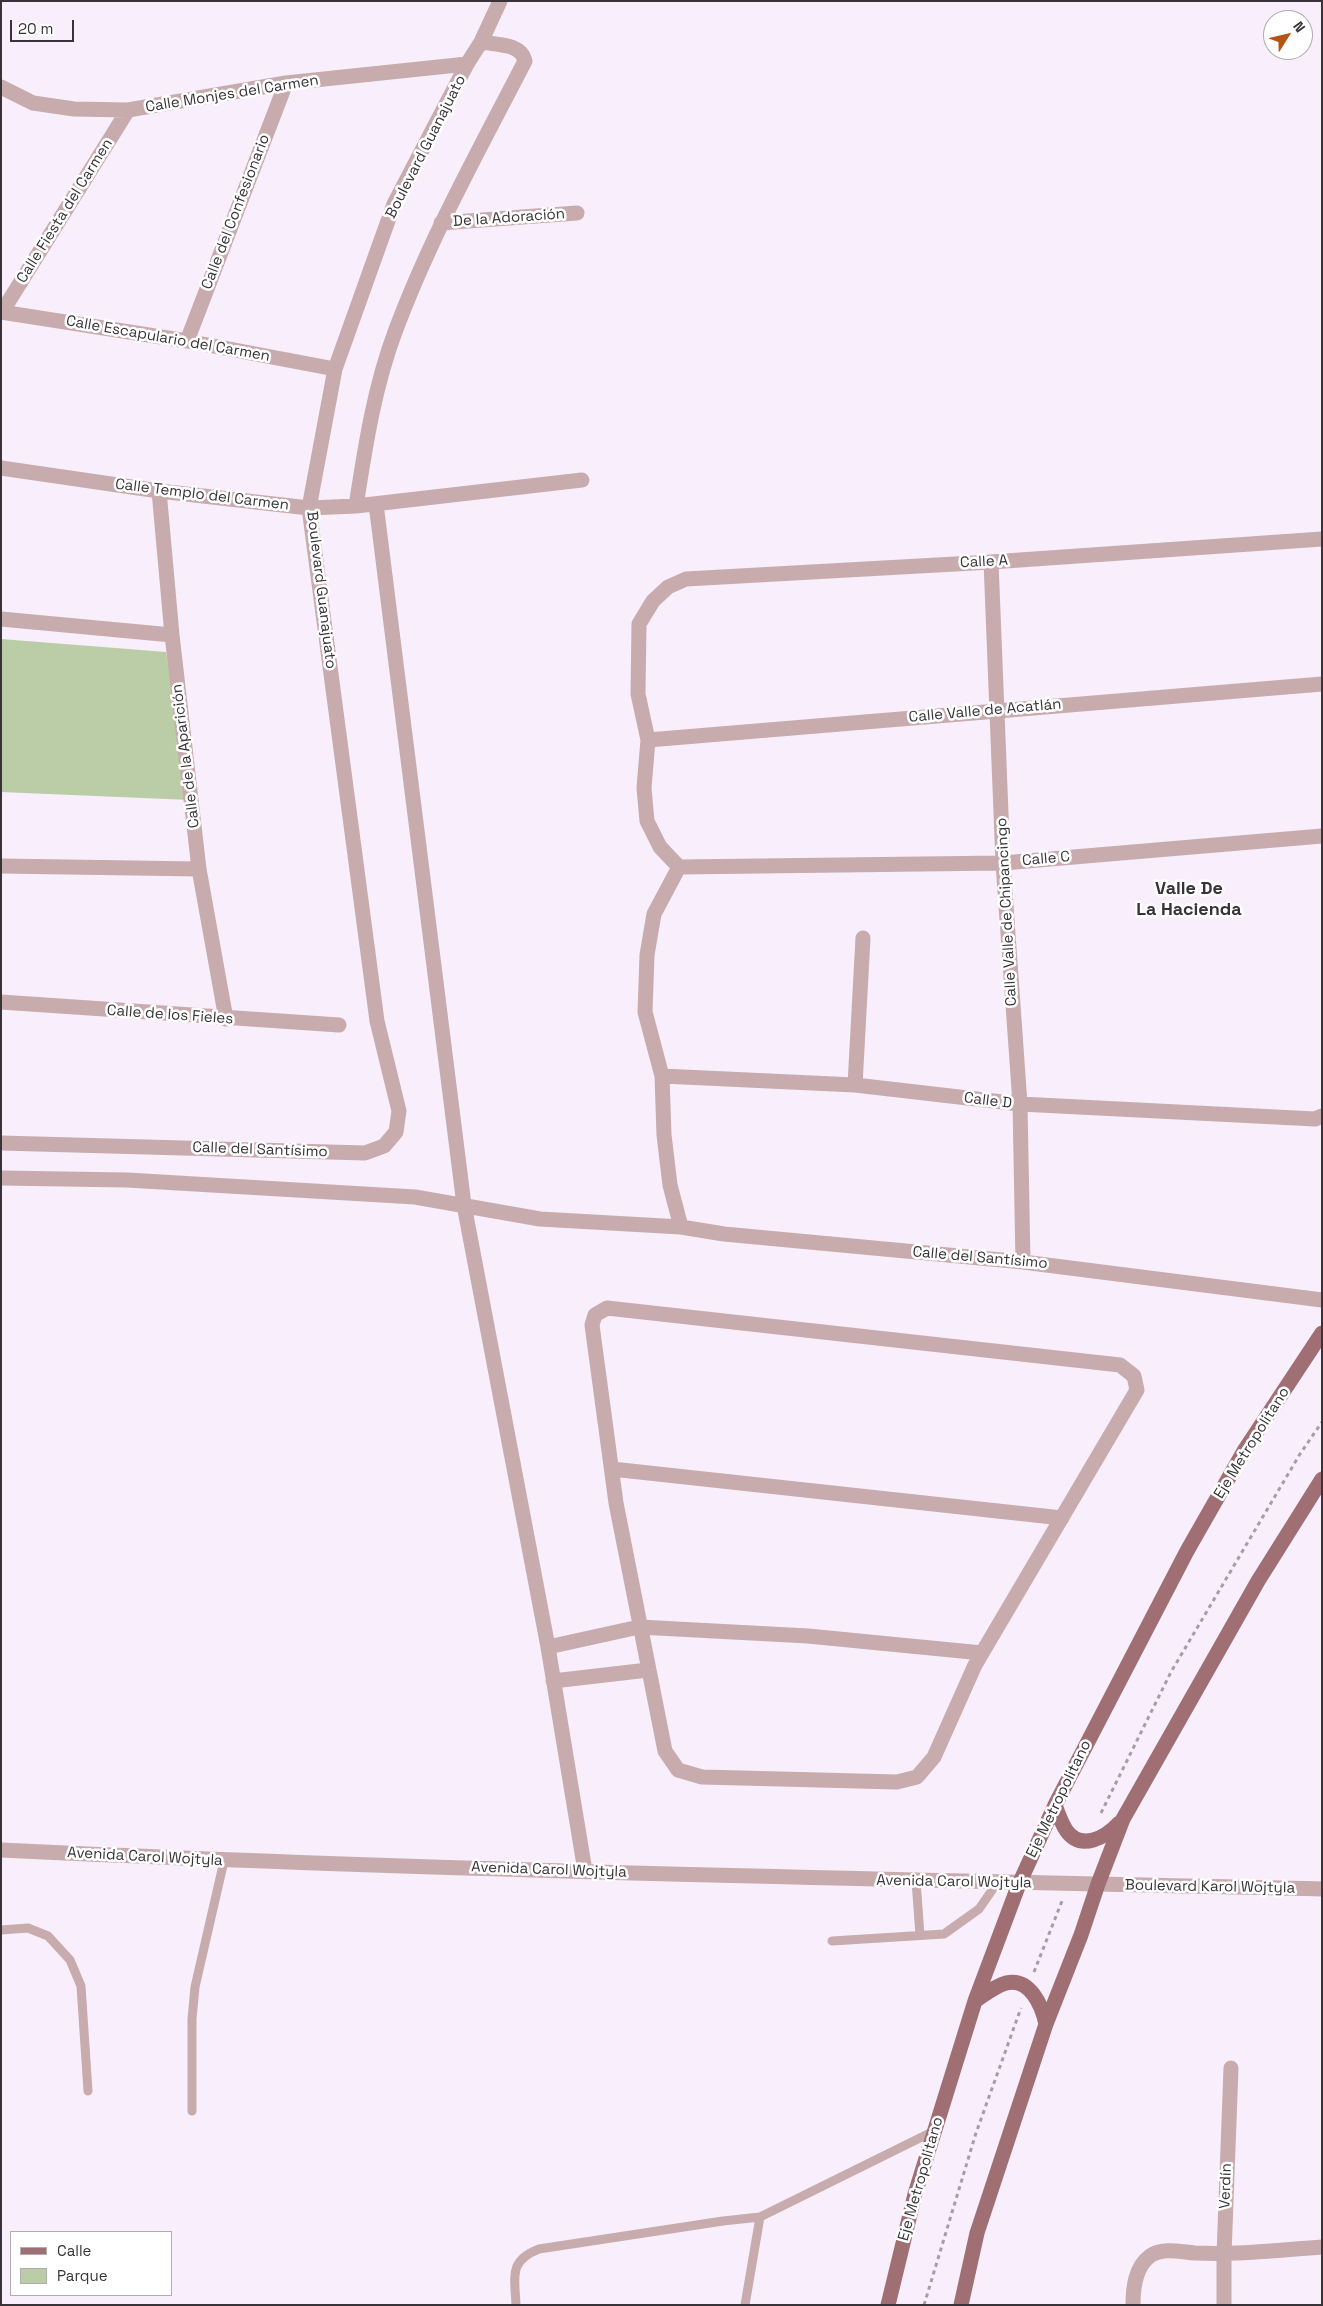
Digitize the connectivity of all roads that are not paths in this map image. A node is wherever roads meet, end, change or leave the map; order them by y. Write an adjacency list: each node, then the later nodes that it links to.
1 (500, 1): 2 (street, Boulevard Guanajuato)
2 (481, 42): 3 (street, Boulevard Guanajuato); 8 (street)
3 (467, 64): 4 (street, Calle Monjes del Carmen); 11 (street, Boulevard Guanajuato)
4 (286, 84): 6 (street, Calle Monjes del Carmen); 10 (street, Calle del Confesionario)
5 (1, 87): 6 (street, Calle Monjes del Carmen)
6 (128, 110): 9 (street, Calle Fiesta del Carmen)
7 (577, 213): 8 (street, De la Adoración)
8 (441, 223): 16 (street)
9 (2, 312): 10 (street, Calle Escapulario del Carmen)
10 (187, 341): 11 (street, Calle Escapulario del Carmen)
11 (335, 369): 17 (street, Boulevard Guanajuato)
12 (1, 468): 14 (street, Calle Templo del Carmen)
13 (582, 480): 15 (street, Calle Templo del Carmen)
14 (159, 491): 17 (street, Calle Templo del Carmen); 21 (street, Calle de la Aparición)
15 (376, 504): 16 (street, Calle Templo del Carmen); 41 (street)
16 (356, 506): 17 (street, Calle Templo del Carmen)
17 (310, 508): 33 (street, Boulevard Guanajuato)
18 (1322, 539): 19 (street, Calle A)
19 (991, 562): 23 (street, Calle Valle de Chipancingo); 24 (street, Calle A)
20 (1, 619): 21 (street)
21 (172, 635): 29 (street, Calle de la Aparición)
22 (1322, 684): 23 (street, Calle Valle de Acatlán)
23 (998, 710): 24 (street, Calle Valle de Acatlán); 26 (street, Calle Valle de Chipancingo)
24 (648, 740): 28 (street, Calle A)
25 (1322, 836): 26 (street, Calle C)
26 (1003, 863): 28 (street, Calle C); 37 (street, Calle Valle de Chipancingo)
27 (1, 866): 29 (street)
28 (679, 868): 35 (street)
29 (199, 869): 32 (street, Calle de la Aparición)
30 (863, 938): 36 (street)
31 (1, 1001): 32 (street, Calle de los Fieles)
32 (226, 1019): 34 (street, Calle de los Fieles)
33 (377, 1021): 39 (street, Calle del Santísimo)
34 (339, 1026)
35 (662, 1076): 36 (street, Calle D); 42 (street)
36 (855, 1085): 37 (street, Calle D)
37 (1020, 1104): 38 (street, Calle D); 43 (street, Calle Valle de Chipancingo)
38 (1318, 1118)
39 (1, 1143)
40 (1, 1178): 41 (street, Calle del Santísimo)
41 (464, 1205): 42 (street, Calle del Santísimo); 50 (street)
42 (680, 1227): 43 (street, Calle del Santísimo)
43 (1023, 1262): 44 (street, Calle del Santísimo)
44 (1322, 1300)
45 (1322, 1333): 54 (main road, Eje Metropolitano)
46 (612, 1469): 48 (street); 48 (street); 49 (street)
47 (1322, 1479): 55 (main road)
48 (1062, 1518): 51 (street)
49 (639, 1627): 50 (street); 51 (street); 52 (street)
50 (548, 1647): 53 (street)
51 (982, 1653): 52 (street)
52 (648, 1670): 53 (street)
53 (553, 1681): 58 (street)
54 (1054, 1805): 55 (main road); 61 (main road, Eje Metropolitano)
55 (1123, 1819): 62 (main road)
56 (1, 1850): 57 (street, Avenida Carol Wojtyla)
57 (224, 1860): 58 (street, Avenida Carol Wojtyla); 71 (lane)
58 (585, 1870): 59 (street, Avenida Carol Wojtyla)
59 (916, 1881): 60 (street, Avenida Carol Wojtyla); 65 (lane)
60 (997, 1883): 61 (street, Avenida Carol Wojtyla); 65 (lane)
61 (1019, 1884): 62 (street, Avenida Carol Wojtyla); 67 (main road, Eje Metropolitano)
62 (1098, 1884): 63 (street, Boulevard Karol Wojtyla); 68 (main road)
63 (1322, 1889)
64 (1, 1930): 70 (lane)
65 (920, 1935): 66 (lane)
66 (832, 1941)
67 (975, 2002): 68 (main road); 72 (main road, Eje Metropolitano)
68 (1046, 2024): 79 (main road)
69 (1230, 2068): 75 (street, Verdín)
70 (88, 2091)
71 (192, 2111)
72 (934, 2131): 73 (lane); 78 (main road, Eje Metropolitano)
73 (760, 2217): 76 (lane); 77 (lane)
74 (1322, 2247): 75 (street)
75 (1224, 2255): 80 (street); 81 (street, Verdín)
76 (516, 2305)
77 (745, 2305)
78 (888, 2305)
79 (961, 2305)
80 (1133, 2305)
81 (1224, 2305)

